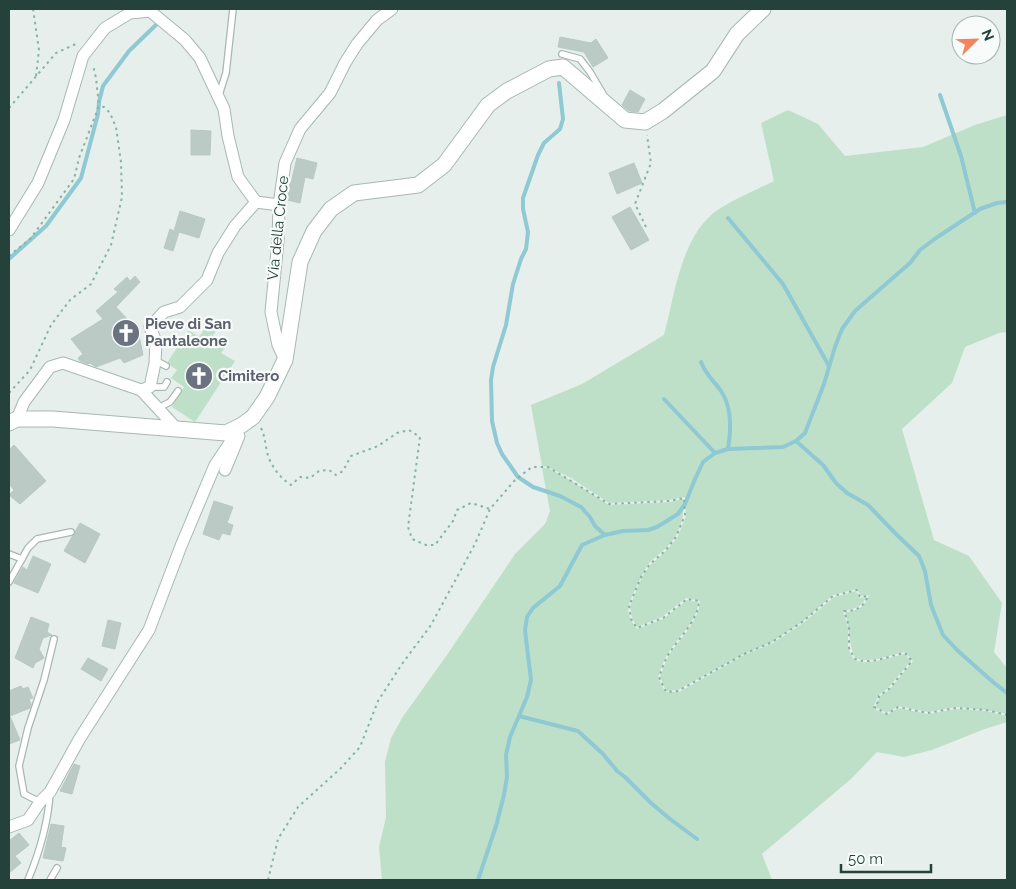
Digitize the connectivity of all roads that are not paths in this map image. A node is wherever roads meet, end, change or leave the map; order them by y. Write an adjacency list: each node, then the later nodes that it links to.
1 (233, 9): 6 (lane)
2 (392, 9): 9 (street, Via della Croce)
3 (763, 9): 7 (street)
4 (146, 10): 6 (street); 10 (street)
5 (562, 54): 7 (lane)
6 (218, 97): 8 (street)
7 (609, 105): 12 (street)
8 (256, 202): 9 (street); 11 (street)
9 (279, 205): 12 (street, Via della Croce)
10 (9, 230)
11 (155, 360): 13 (lane); 15 (street)
12 (285, 360): 19 (street)
13 (166, 366)
14 (167, 382): 15 (lane)
15 (146, 389): 17 (street); 18 (street)
16 (178, 391): 17 (lane)
17 (158, 408): 20 (street)
18 (13, 421): 20 (street)
19 (242, 425): 20 (street); 21 (street); 27 (street)
20 (177, 429)
21 (225, 470)
22 (70, 532): 24 (lane)
23 (9, 554): 24 (lane)
24 (22, 559): 25 (lane)
25 (9, 582)
26 (54, 639): 28 (lane)
27 (50, 792): 28 (street); 31 (lane)
28 (40, 802): 29 (street)
29 (9, 827)
30 (57, 868): 32 (lane)
31 (31, 880)
32 (50, 880)

